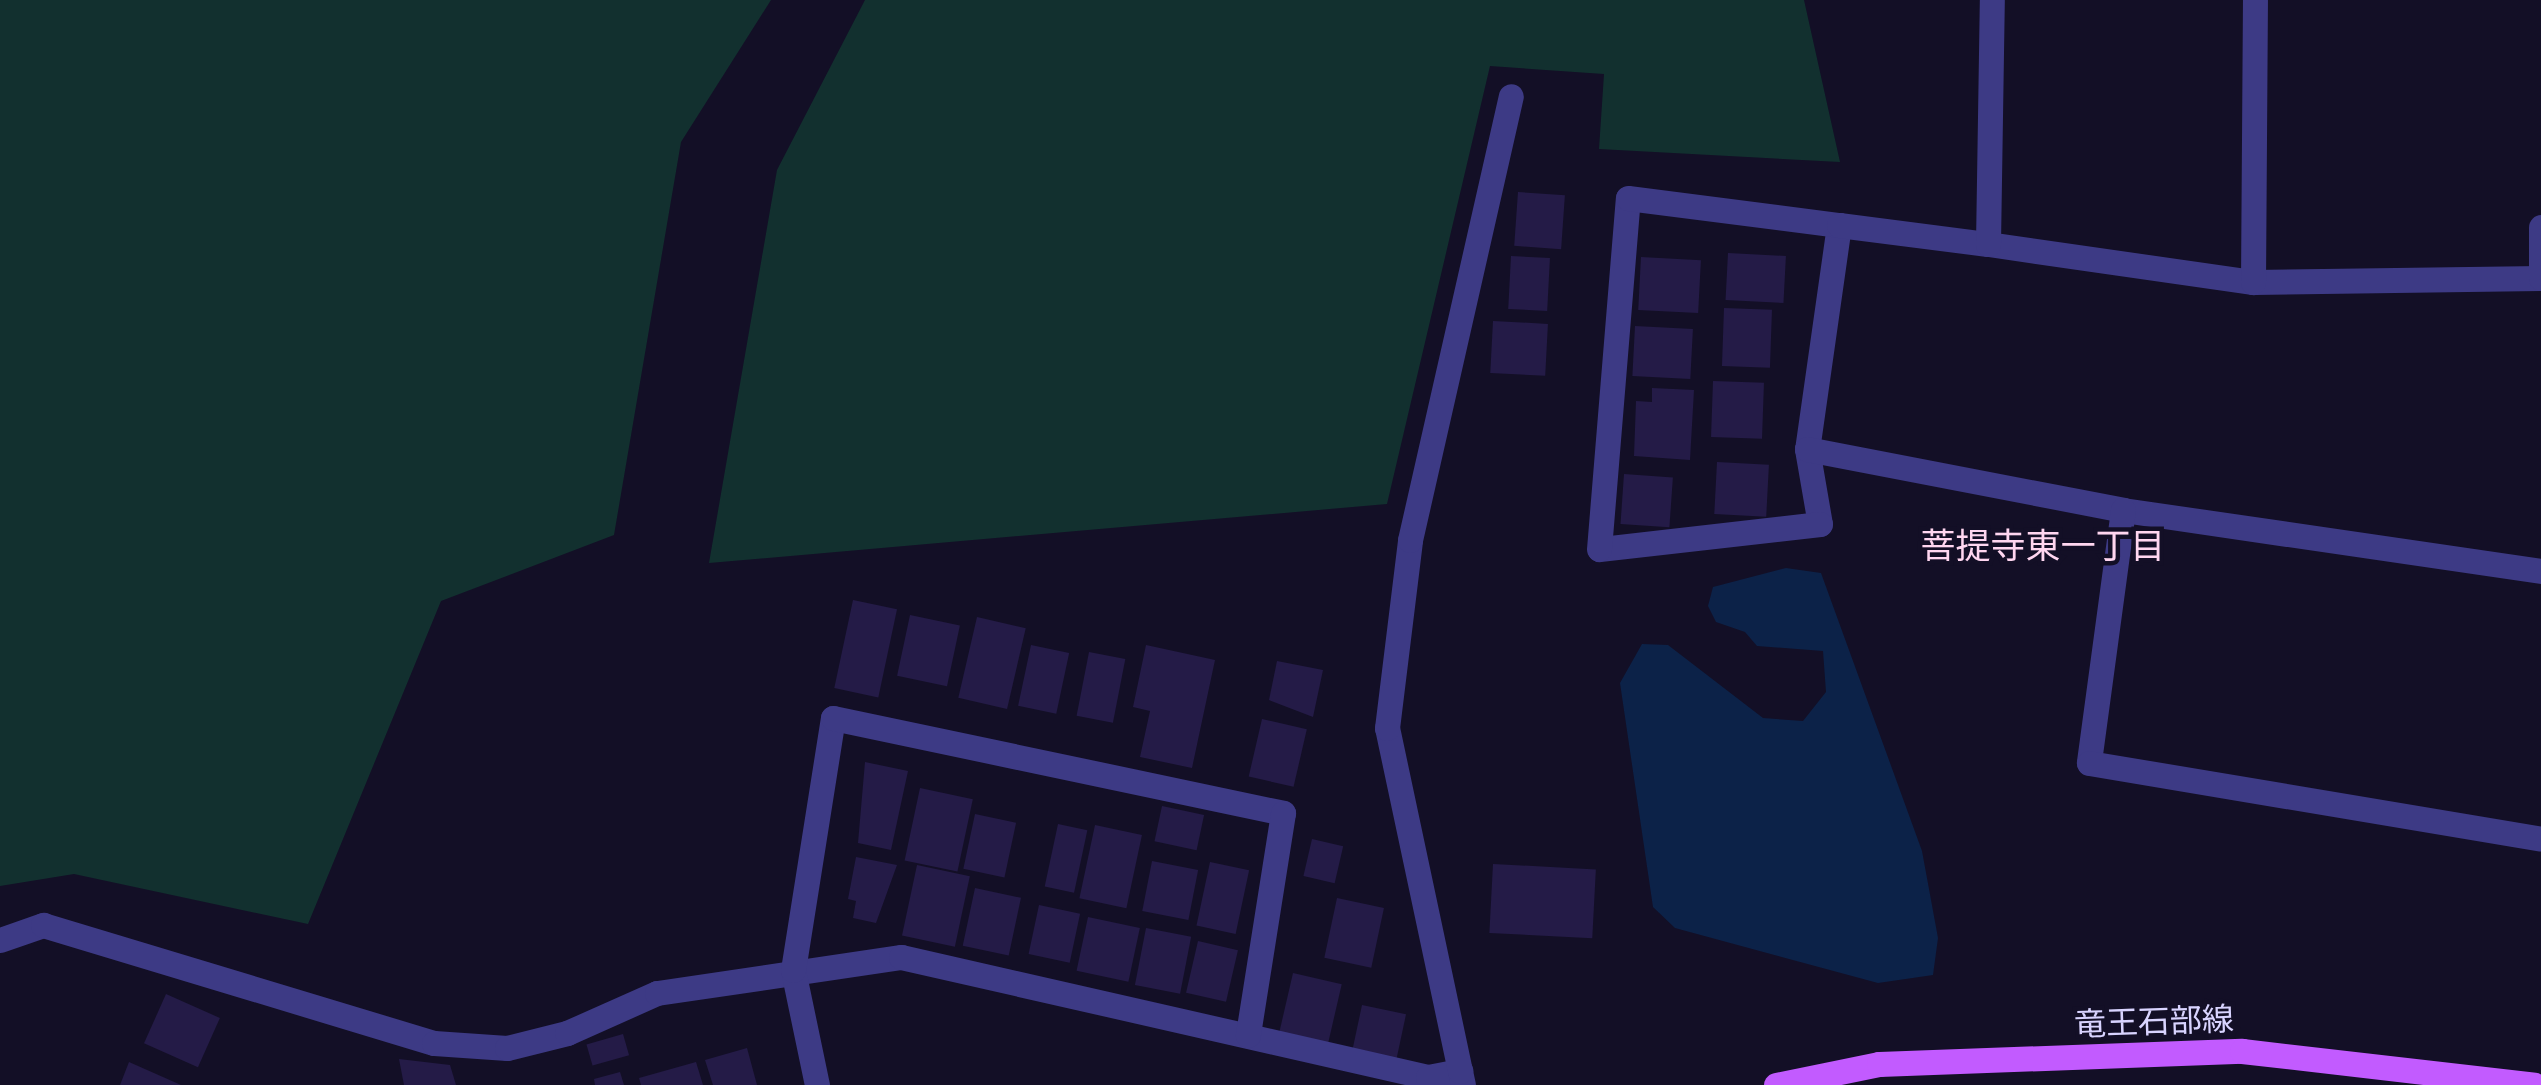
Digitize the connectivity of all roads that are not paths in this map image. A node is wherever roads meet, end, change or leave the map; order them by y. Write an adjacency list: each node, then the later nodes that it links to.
1 (1992, 0): 6 (street)
2 (2255, 0): 8 (street)
3 (1511, 96): 16 (street)
4 (1839, 224): 6 (street); 9 (street); 9 (street)
5 (2541, 226): 7 (street)
6 (1988, 244): 8 (street)
7 (2541, 278): 8 (street)
8 (2252, 282)
9 (1808, 449): 10 (street)
10 (2123, 510): 11 (street); 12 (street)
11 (2541, 571)
12 (2541, 839)
13 (0, 940): 14 (street)
14 (793, 970): 15 (street); 15 (street); 17 (street)
15 (1248, 1035): 16 (street)
16 (1461, 1078)
17 (817, 1085)
18 (1776, 1085): 19 (main road, 竜王石部線)
19 (2534, 1085)

